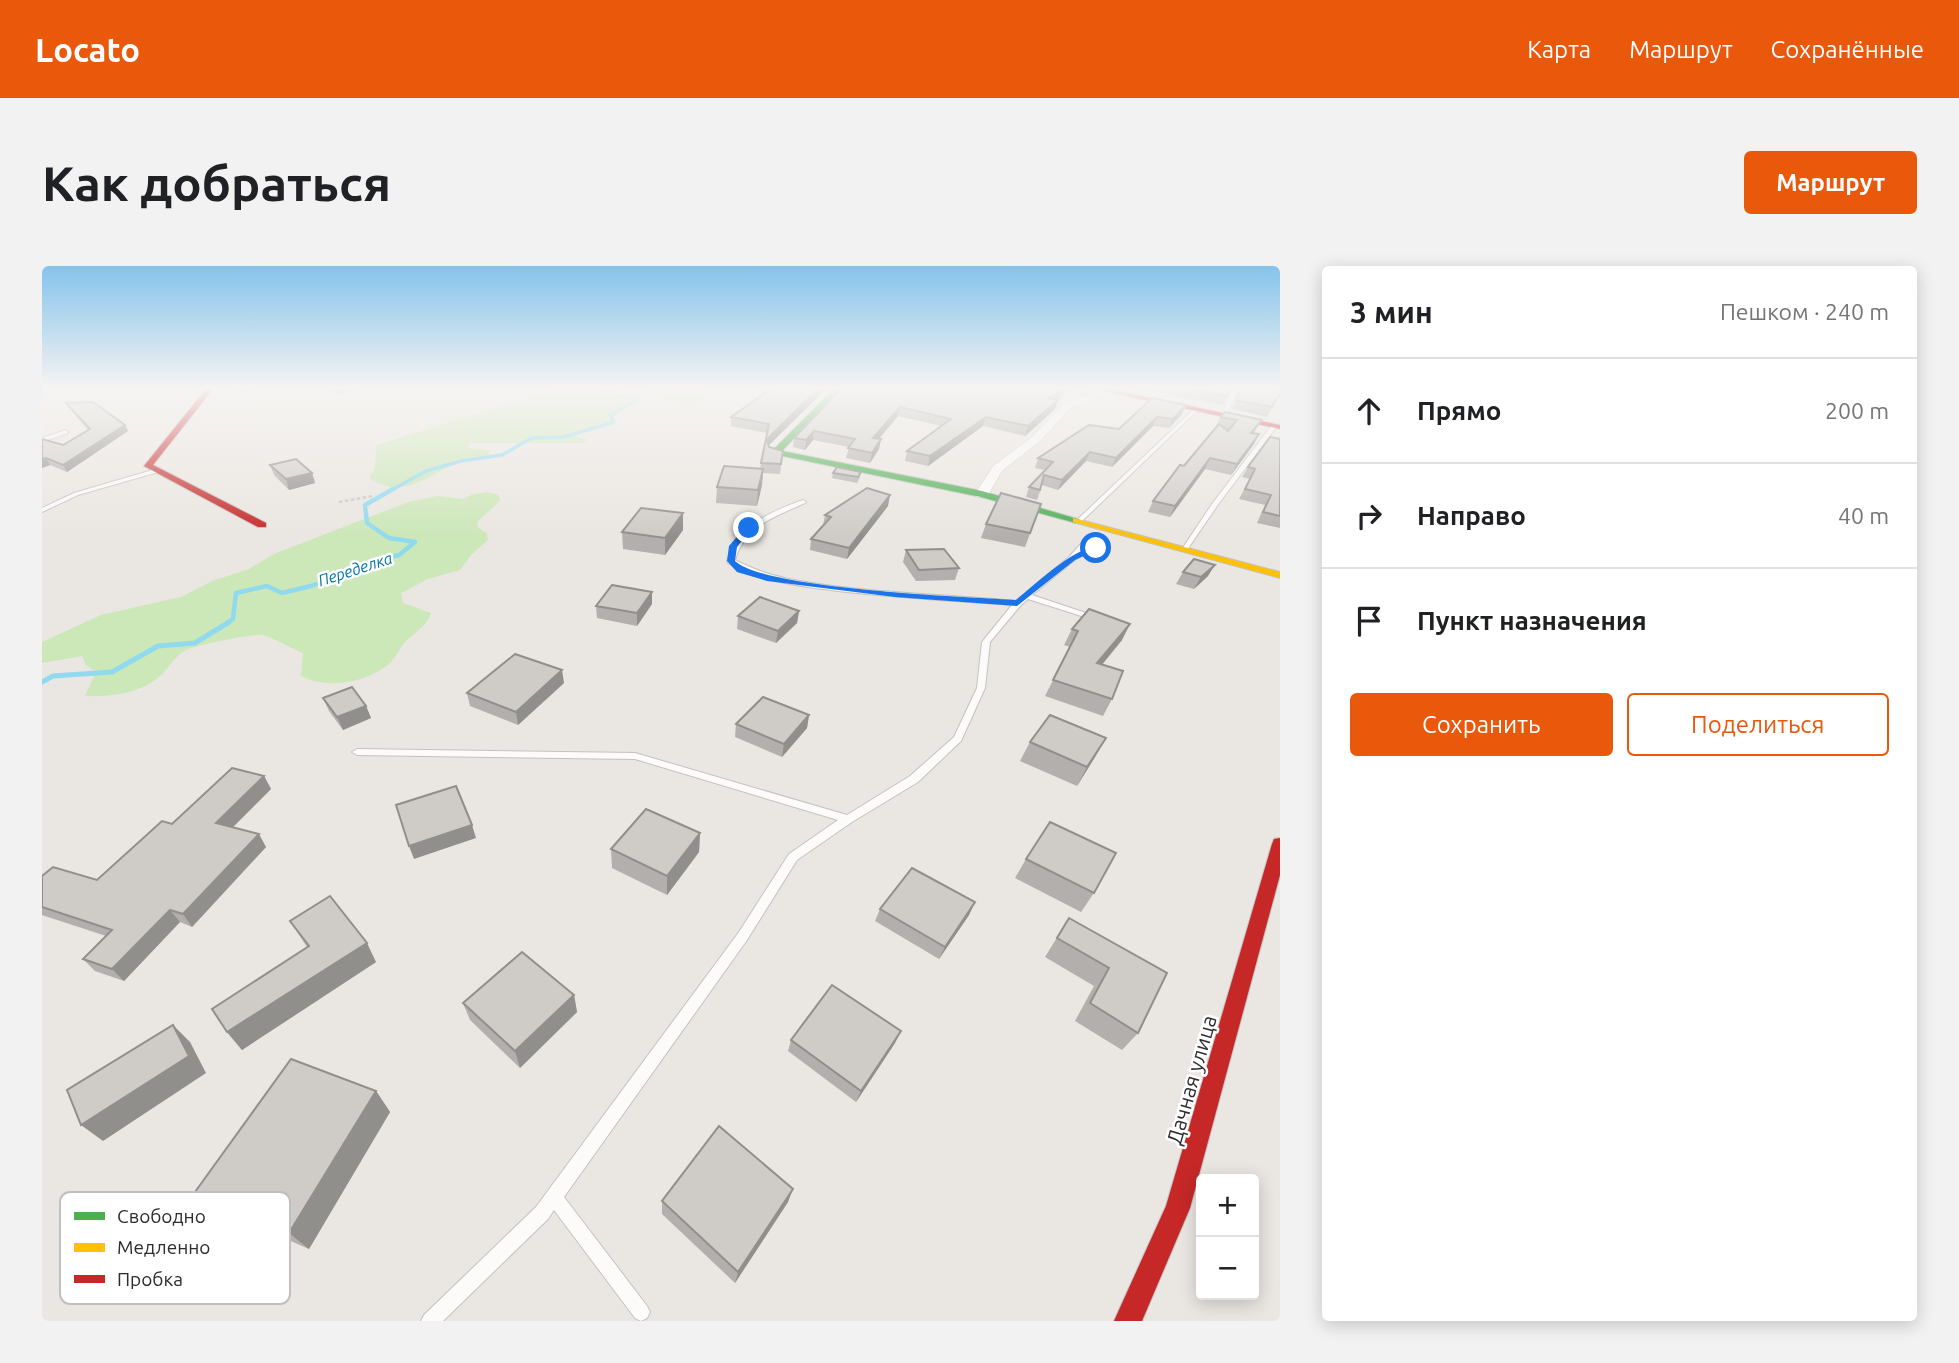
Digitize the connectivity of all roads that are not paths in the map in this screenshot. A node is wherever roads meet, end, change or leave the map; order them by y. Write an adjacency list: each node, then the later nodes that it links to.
1 (169, 438): 6 (street)
2 (790, 438): 7 (street)
3 (1037, 438): 7 (street)
4 (1166, 438): 10 (lane)
5 (1268, 438): 14 (lane)
6 (156, 471): 9 (lane); 11 (street)
7 (982, 494): 10 (street)
8 (803, 502): 17 (lane)
9 (42, 510)
10 (1080, 520): 14 (street)
11 (262, 525)
12 (1089, 538): 15 (lane)
13 (1104, 543): 15 (lane)
14 (1185, 549): 16 (street)
15 (1072, 559): 17 (lane)
16 (1280, 575)
17 (1022, 599): 18 (lane); 20 (lane)
18 (1111, 623)
19 (357, 752): 20 (lane)
20 (848, 819): 22 (lane)
21 (1280, 844): 25 (street, Дачная улица)
22 (554, 1197): 23 (lane); 24 (lane)
23 (642, 1312)
24 (430, 1321)
25 (1128, 1321)

